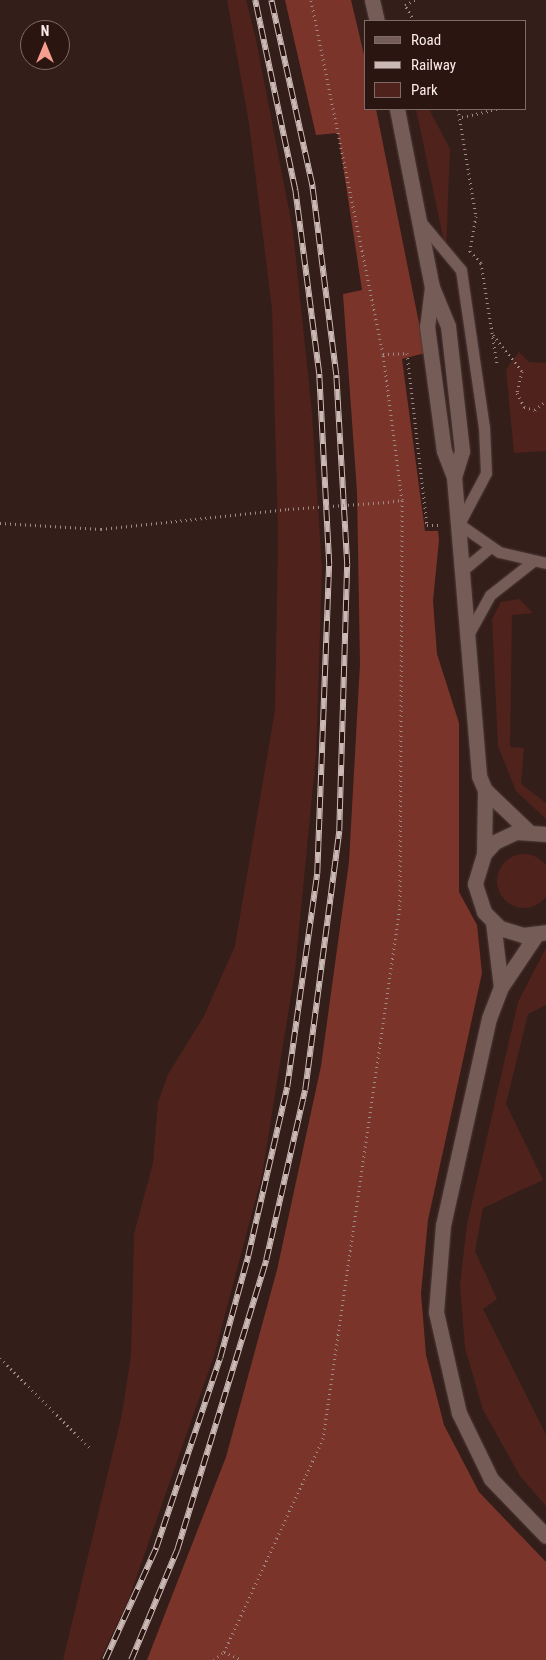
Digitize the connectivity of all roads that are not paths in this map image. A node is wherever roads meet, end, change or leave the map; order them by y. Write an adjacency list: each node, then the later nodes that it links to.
1 (372, 0): 2 (street)
2 (377, 20)
3 (397, 110): 4 (street)
4 (418, 218): 5 (street); 7 (lane)
5 (432, 287): 6 (street); 6 (street)
6 (454, 476): 7 (street)
7 (459, 524): 8 (lane); 11 (street)
8 (490, 547): 9 (lane); 11 (lane)
9 (532, 562): 10 (lane); 12 (lane)
10 (546, 563)
11 (463, 570): 12 (street)
12 (469, 632): 13 (street)
13 (485, 790): 14 (street); 16 (street)
14 (528, 831): 15 (street); 16 (street)
15 (546, 834)
16 (484, 854): 17 (street)
17 (493, 922): 18 (street); 19 (street)
18 (541, 933): 19 (street)
19 (501, 987): 20 (street)
20 (546, 1536)

